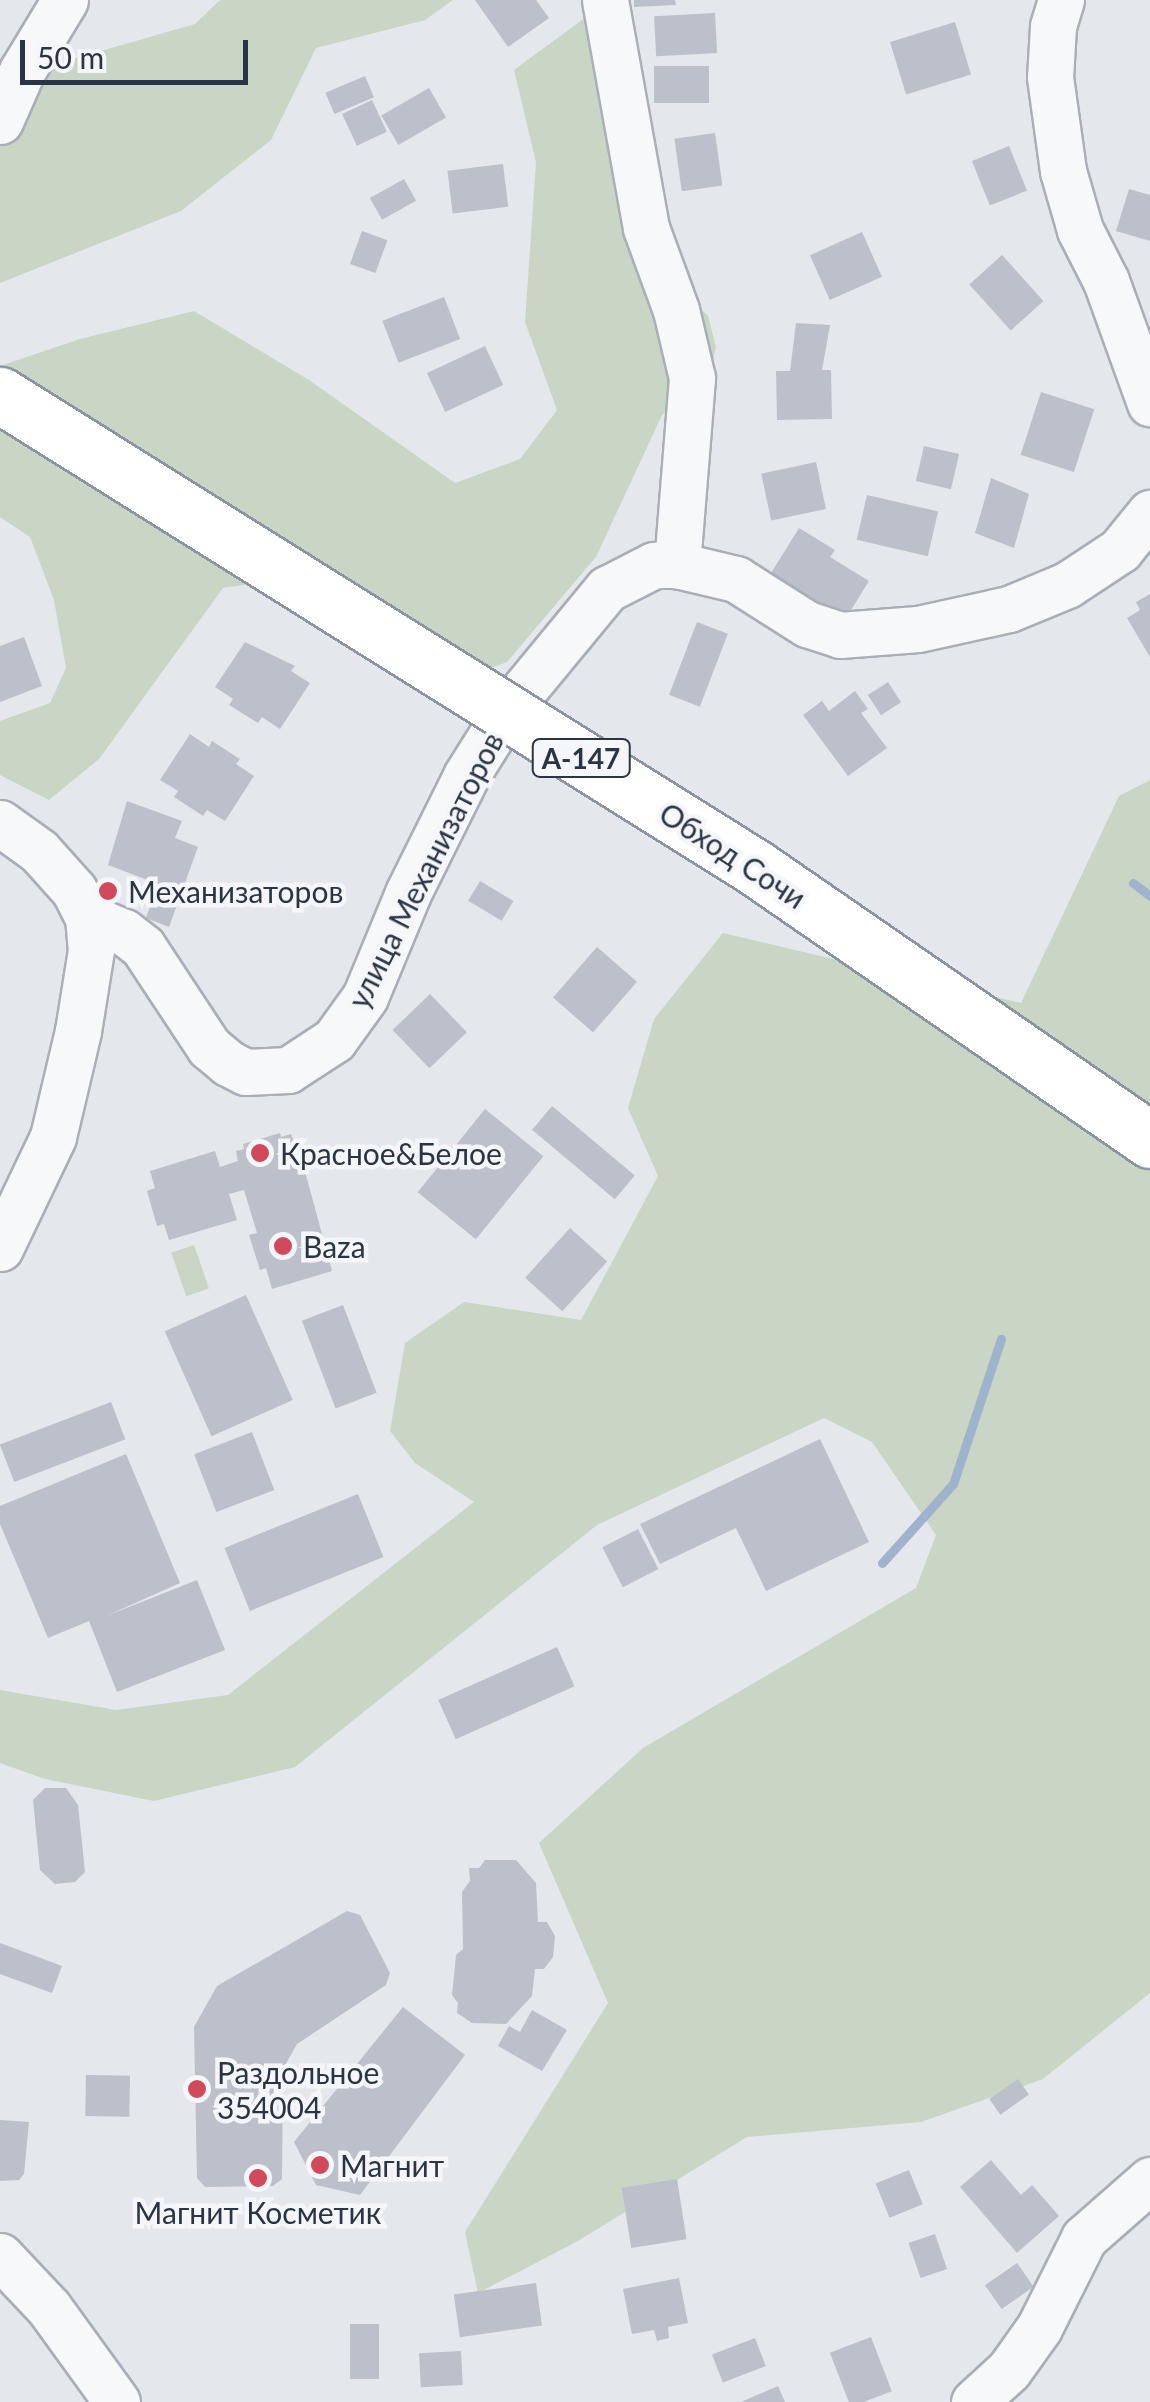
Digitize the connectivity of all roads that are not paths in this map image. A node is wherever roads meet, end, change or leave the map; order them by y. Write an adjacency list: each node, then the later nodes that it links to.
1 (65, 0): 4 (street)
2 (605, 0): 8 (street)
3 (1061, 0): 6 (street)
4 (0, 121)
5 (0, 395): 11 (highway, Обход Сочи / А-147, bridge)
6 (1150, 403)
7 (1150, 513): 8 (street, улица Механизаторов)
8 (677, 565): 10 (street, улица Механизаторов)
9 (0, 823): 10 (street)
10 (88, 917): 12 (street)
11 (1150, 1140)
12 (0, 1248)
13 (1150, 2180): 16 (street)
14 (0, 2256): 15 (street)
15 (117, 2402)
16 (974, 2402)

